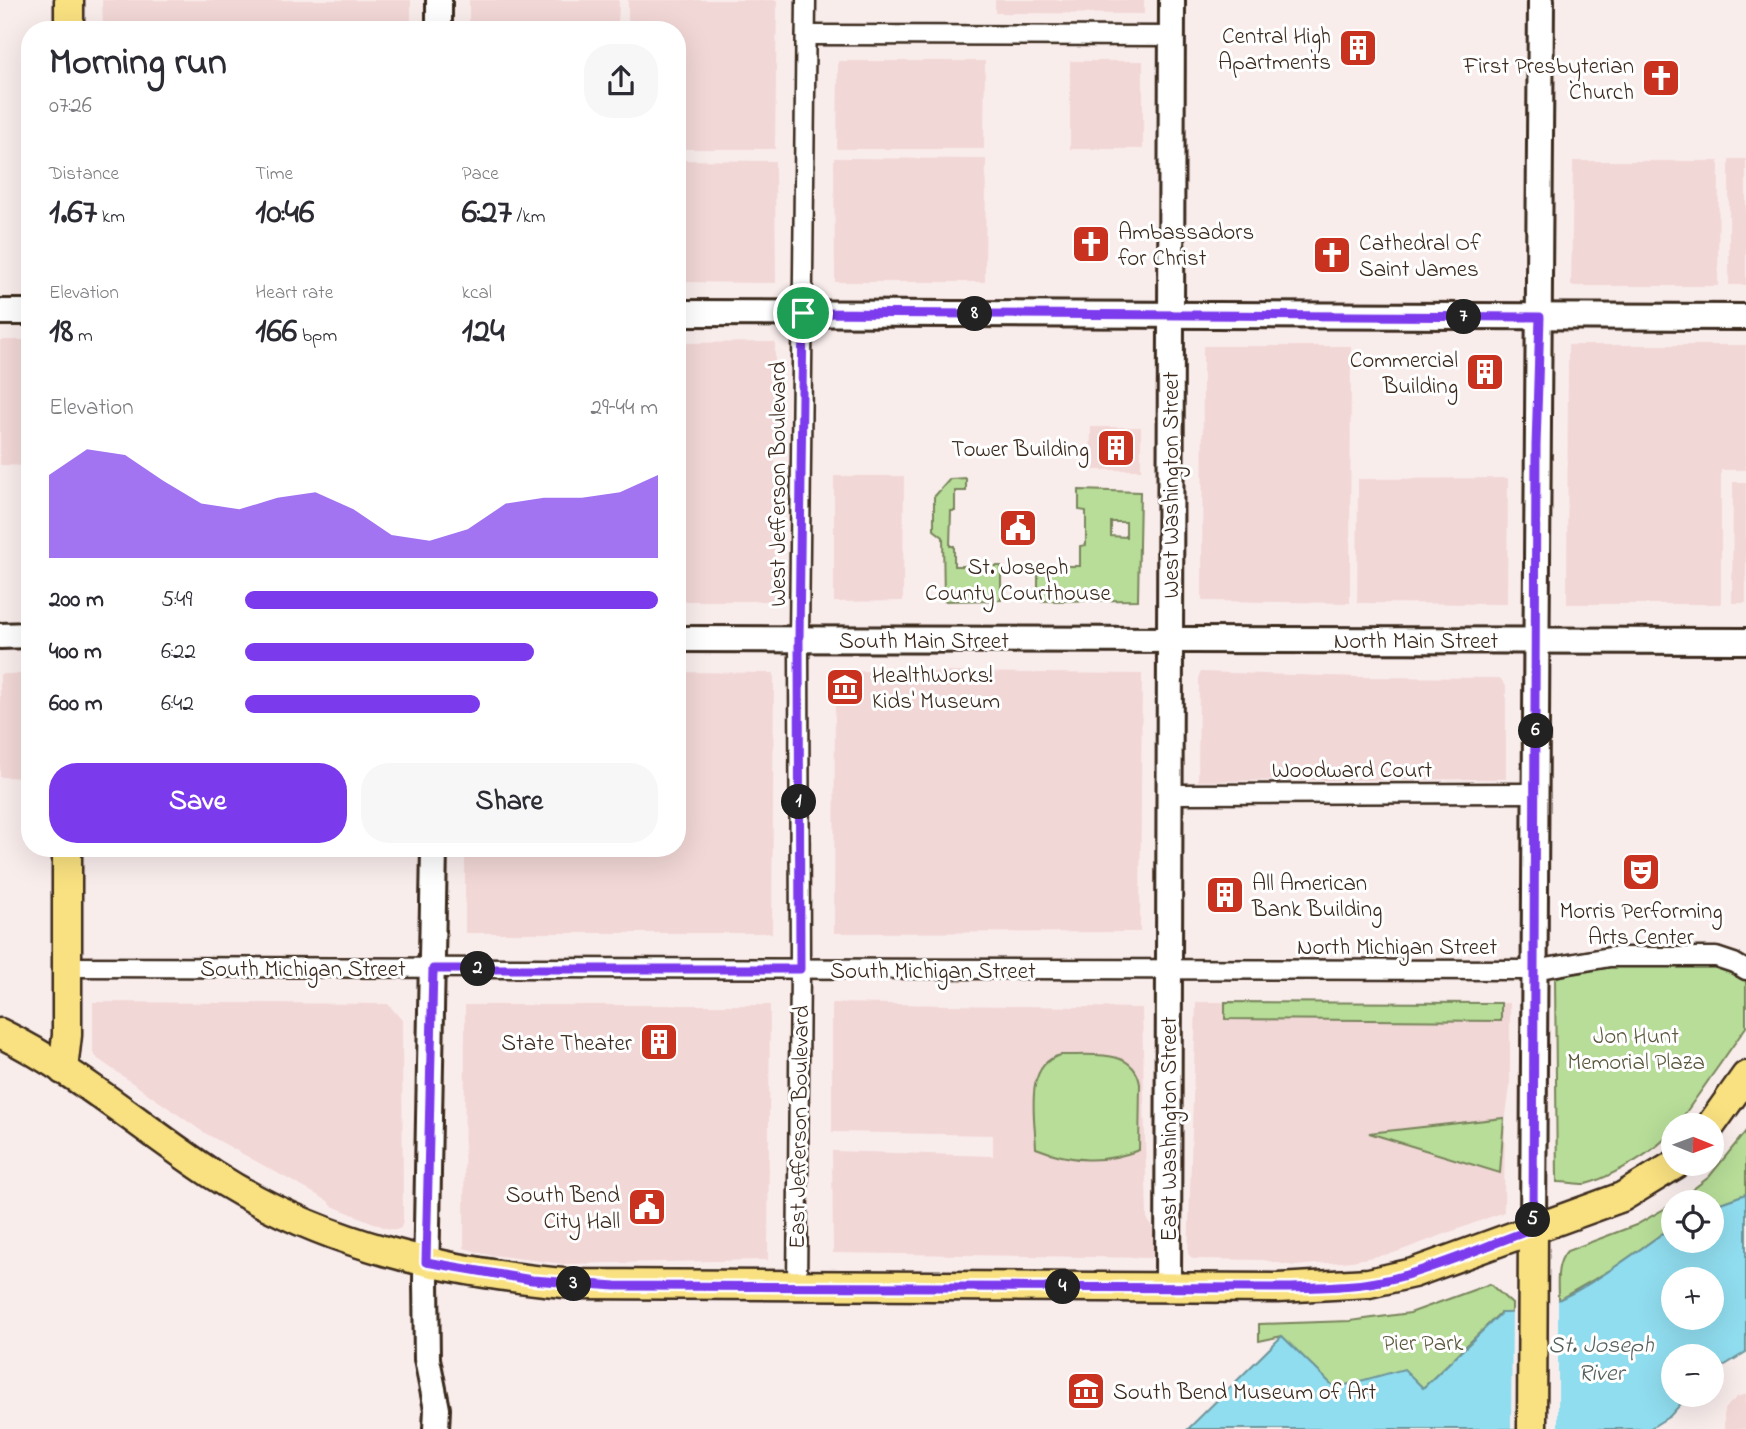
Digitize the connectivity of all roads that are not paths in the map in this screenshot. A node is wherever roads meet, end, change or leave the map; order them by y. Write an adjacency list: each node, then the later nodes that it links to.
1 (69, 0): 6 (main road)
2 (439, 0): 7 (street)
3 (806, 0): 8 (street, West Jefferson Boulevard)
4 (1172, 0): 9 (street, West Washington Street)
5 (1541, 0): 15 (street)
6 (69, 21)
7 (439, 21)
8 (806, 35): 9 (street); 13 (street, West Jefferson Boulevard)
9 (1172, 36): 14 (street, West Washington Street)
10 (0, 312): 11 (street)
11 (21, 312)
12 (686, 313): 13 (street)
13 (803, 313): 14 (street); 20 (street, West Jefferson Boulevard)
14 (1171, 315): 15 (street); 21 (street, West Washington Street)
15 (1540, 317): 16 (street); 22 (street)
16 (1746, 317)
17 (21, 635): 18 (street)
18 (0, 636)
19 (686, 639): 20 (street, South Main Street)
20 (799, 639): 21 (street, South Main Street); 30 (street, West Jefferson Boulevard)
21 (1170, 640): 22 (street, North Main Street); 25 (street, West Washington Street)
22 (1536, 640): 23 (street, North Main Street); 24 (street)
23 (1746, 641)
24 (1535, 793): 25 (street, Woodward Court); 32 (street)
25 (1170, 794): 31 (street, West Washington Street)
26 (67, 857): 28 (main road)
27 (434, 857): 29 (street)
28 (67, 967): 29 (street, South Michigan Street); 35 (main road)
29 (433, 969): 30 (street, South Michigan Street); 40 (street)
30 (800, 969): 31 (street, South Michigan Street); 41 (street, East Jefferson Boulevard)
31 (1169, 970): 32 (street, North Michigan Street); 42 (street, East Washington Street)
32 (1534, 970): 33 (street, North Michigan Street); 39 (street)
33 (1746, 970)
34 (0, 1033): 35 (main road)
35 (63, 1070): 40 (main road)
36 (1746, 1076): 37 (main road)
37 (1720, 1113)
38 (1661, 1173): 39 (main road)
39 (1533, 1229): 42 (main road); 45 (main road)
40 (426, 1262): 41 (main road); 43 (street)
41 (797, 1286): 42 (main road)
42 (1168, 1287)
43 (437, 1419): 44 (street)
44 (454, 1429)
45 (1532, 1429)

